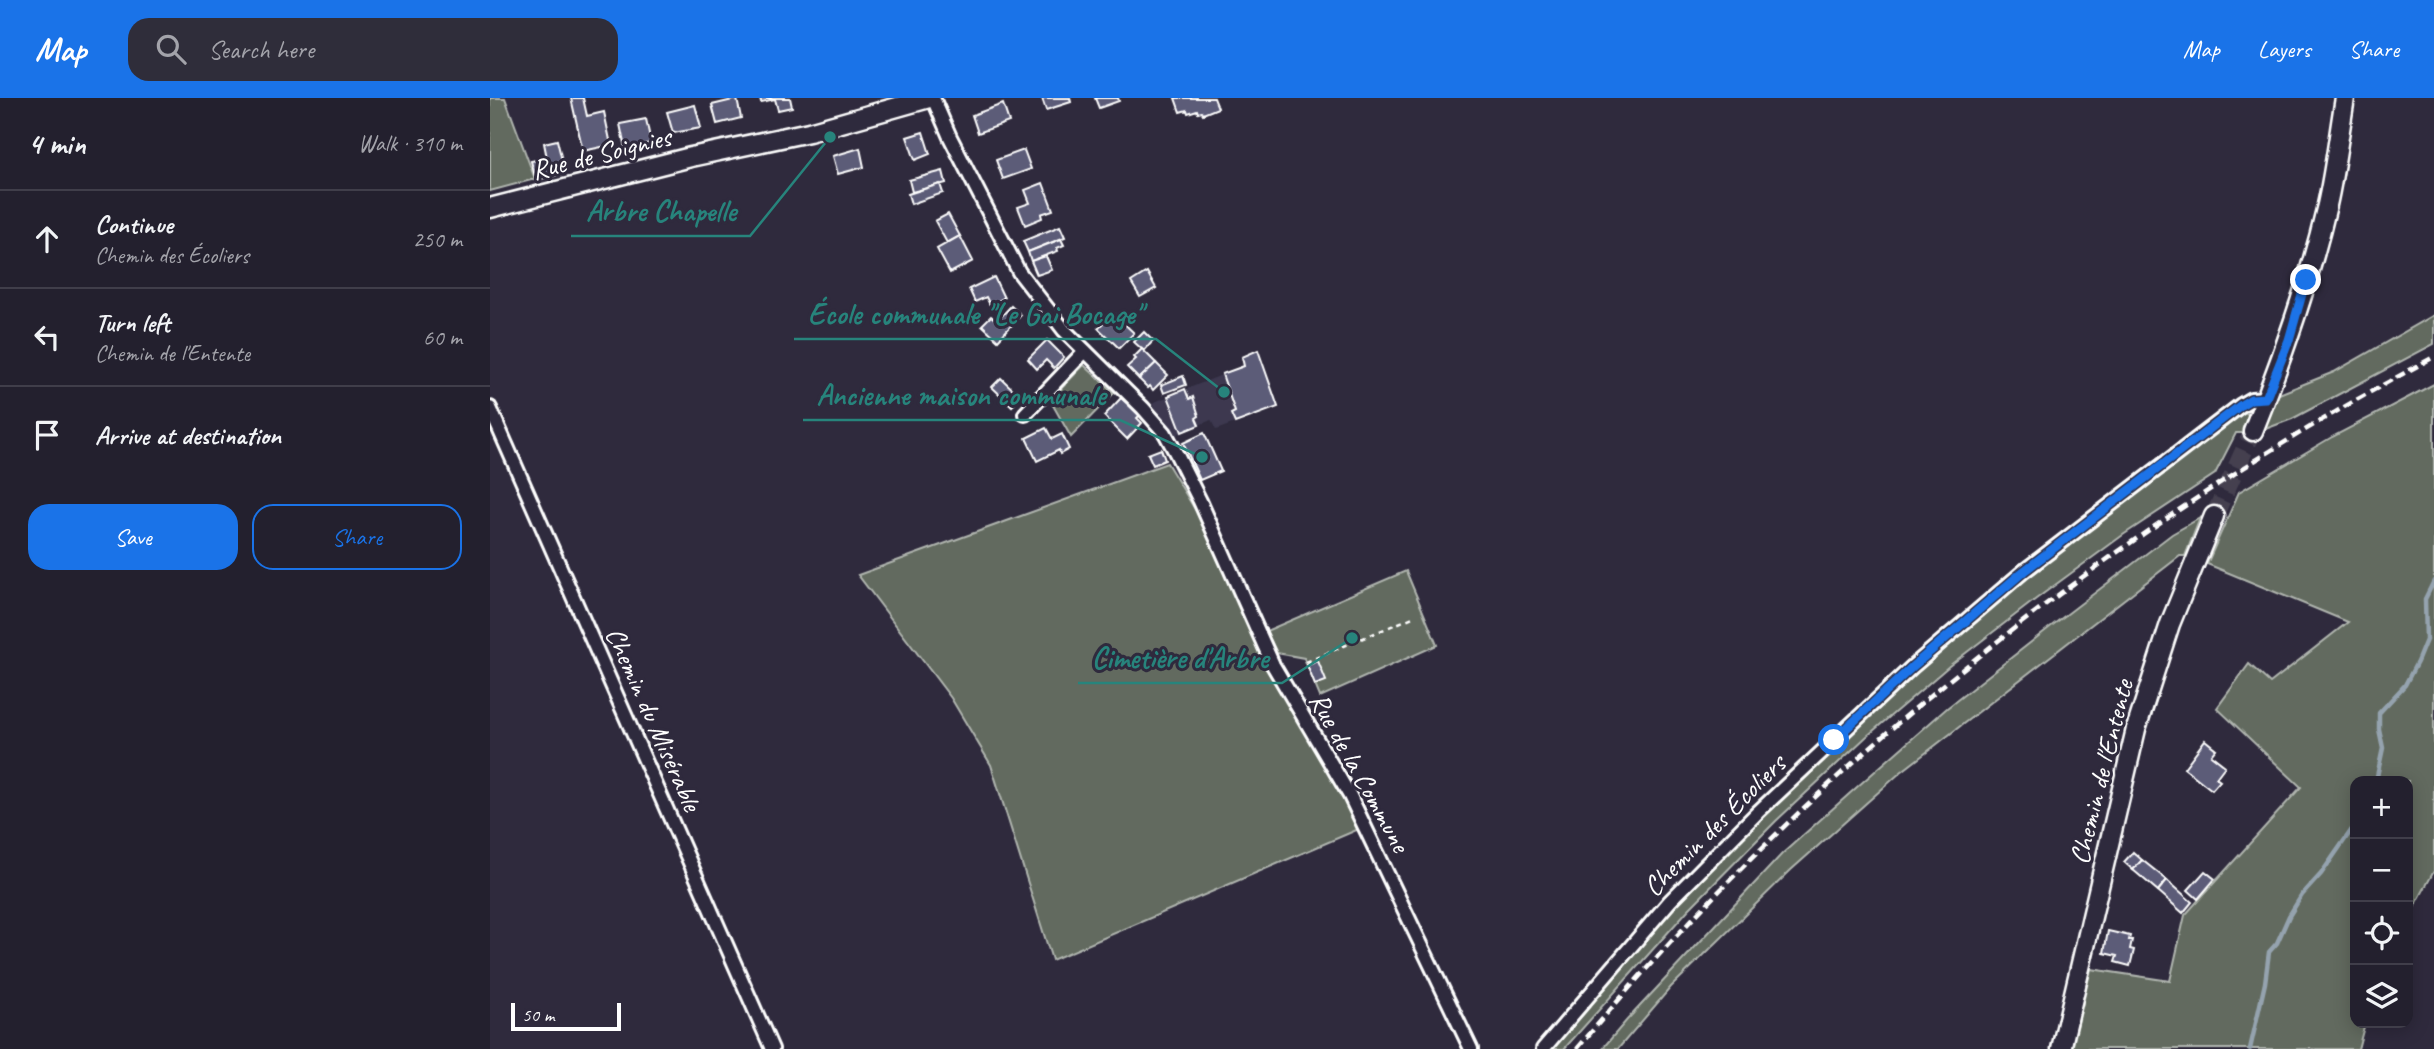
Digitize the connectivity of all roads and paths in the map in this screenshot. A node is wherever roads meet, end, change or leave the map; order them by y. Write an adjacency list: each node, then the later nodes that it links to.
1 (931, 98): 3 (street, Rue de Soignies); 4 (street, Rue de la Commune)
2 (2345, 98): 5 (street)
3 (490, 208)
4 (1085, 351): 7 (street); 13 (street, Rue de la Commune)
5 (2266, 398): 8 (street); 14 (street, Chemin des Écoliers)
6 (490, 408): 12 (street, Chemin du Misérable)
7 (1025, 414)
8 (2253, 431)
9 (2214, 516): 15 (street, Chemin de l'Entente)
10 (1413, 617): 11 (path)
11 (1306, 662)
12 (772, 1049)
13 (1471, 1049)
14 (1544, 1049)
15 (2061, 1049)

